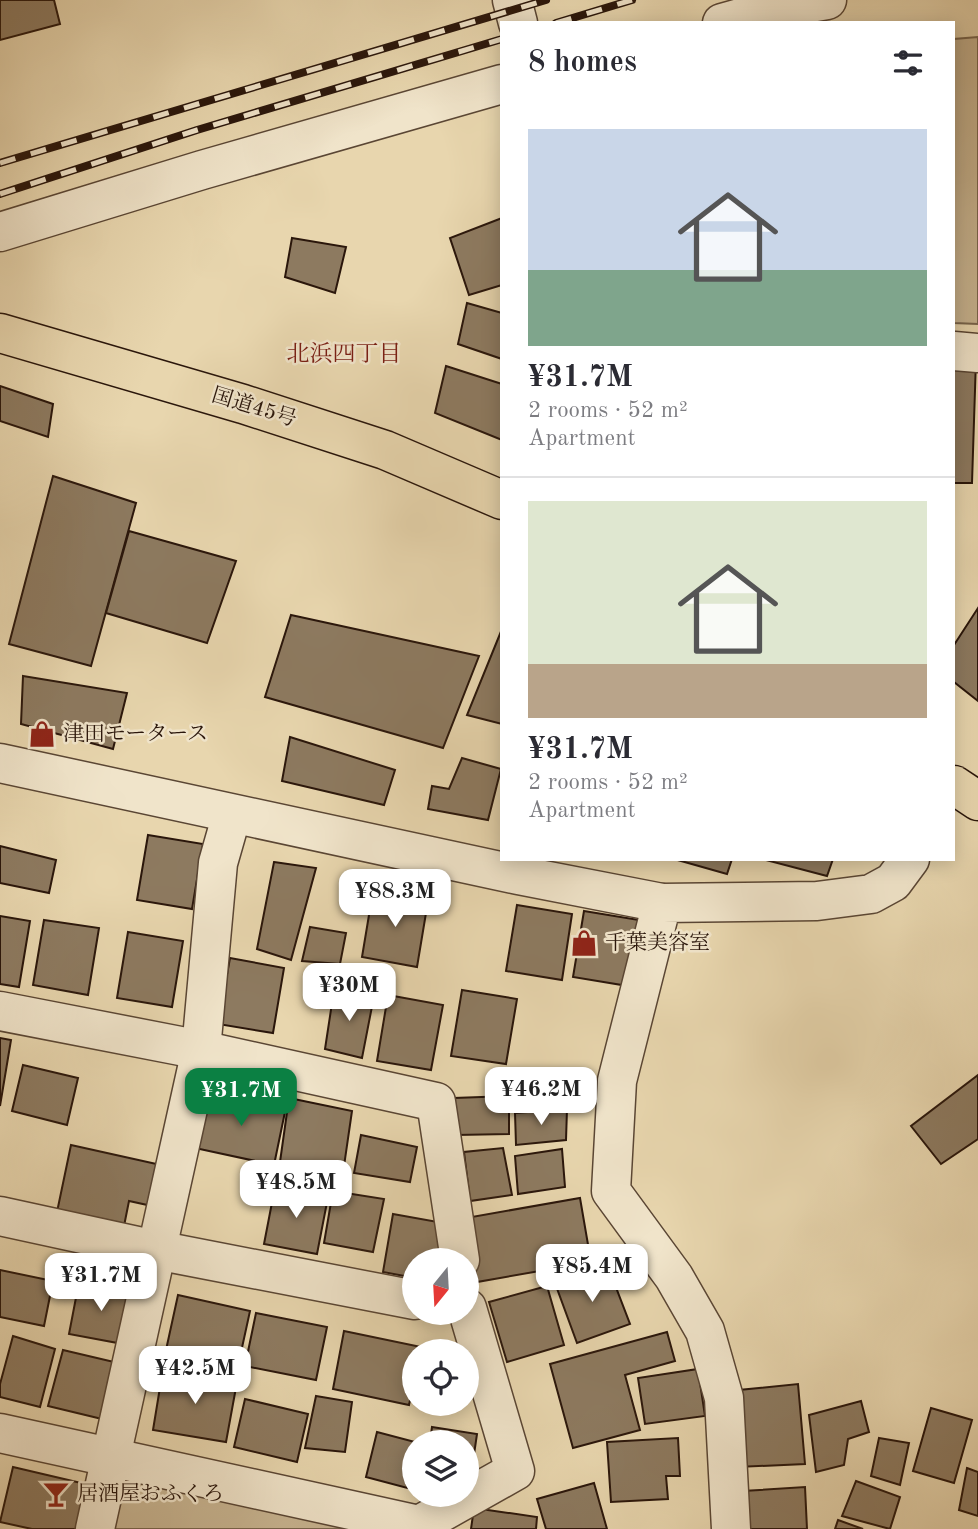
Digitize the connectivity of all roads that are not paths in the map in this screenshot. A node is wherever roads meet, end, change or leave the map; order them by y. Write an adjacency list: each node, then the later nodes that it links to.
1 (512, 0): 3 (street)
2 (827, 0): 4 (street)
3 (517, 21)
4 (729, 21)
5 (500, 85): 6 (street)
6 (0, 232)
7 (0, 333): 10 (highway, 国道45号)
8 (955, 351): 9 (street)
9 (978, 353)
10 (500, 499)
11 (0, 764): 14 (street)
12 (955, 786): 13 (highway)
13 (978, 801)
14 (232, 814): 16 (street); 19 (street)
15 (909, 861): 17 (street)
16 (520, 867): 17 (street)
17 (662, 903): 29 (street)
18 (0, 1011): 19 (street)
19 (201, 1050): 21 (street); 22 (street)
20 (0, 1216): 22 (street)
21 (458, 1248)
22 (156, 1250): 23 (street); 26 (street)
23 (402, 1297)
24 (472, 1325): 27 (street)
25 (0, 1433): 26 (street)
26 (111, 1458): 27 (street); 28 (street)
27 (418, 1527)
28 (95, 1529)
29 (731, 1529)

